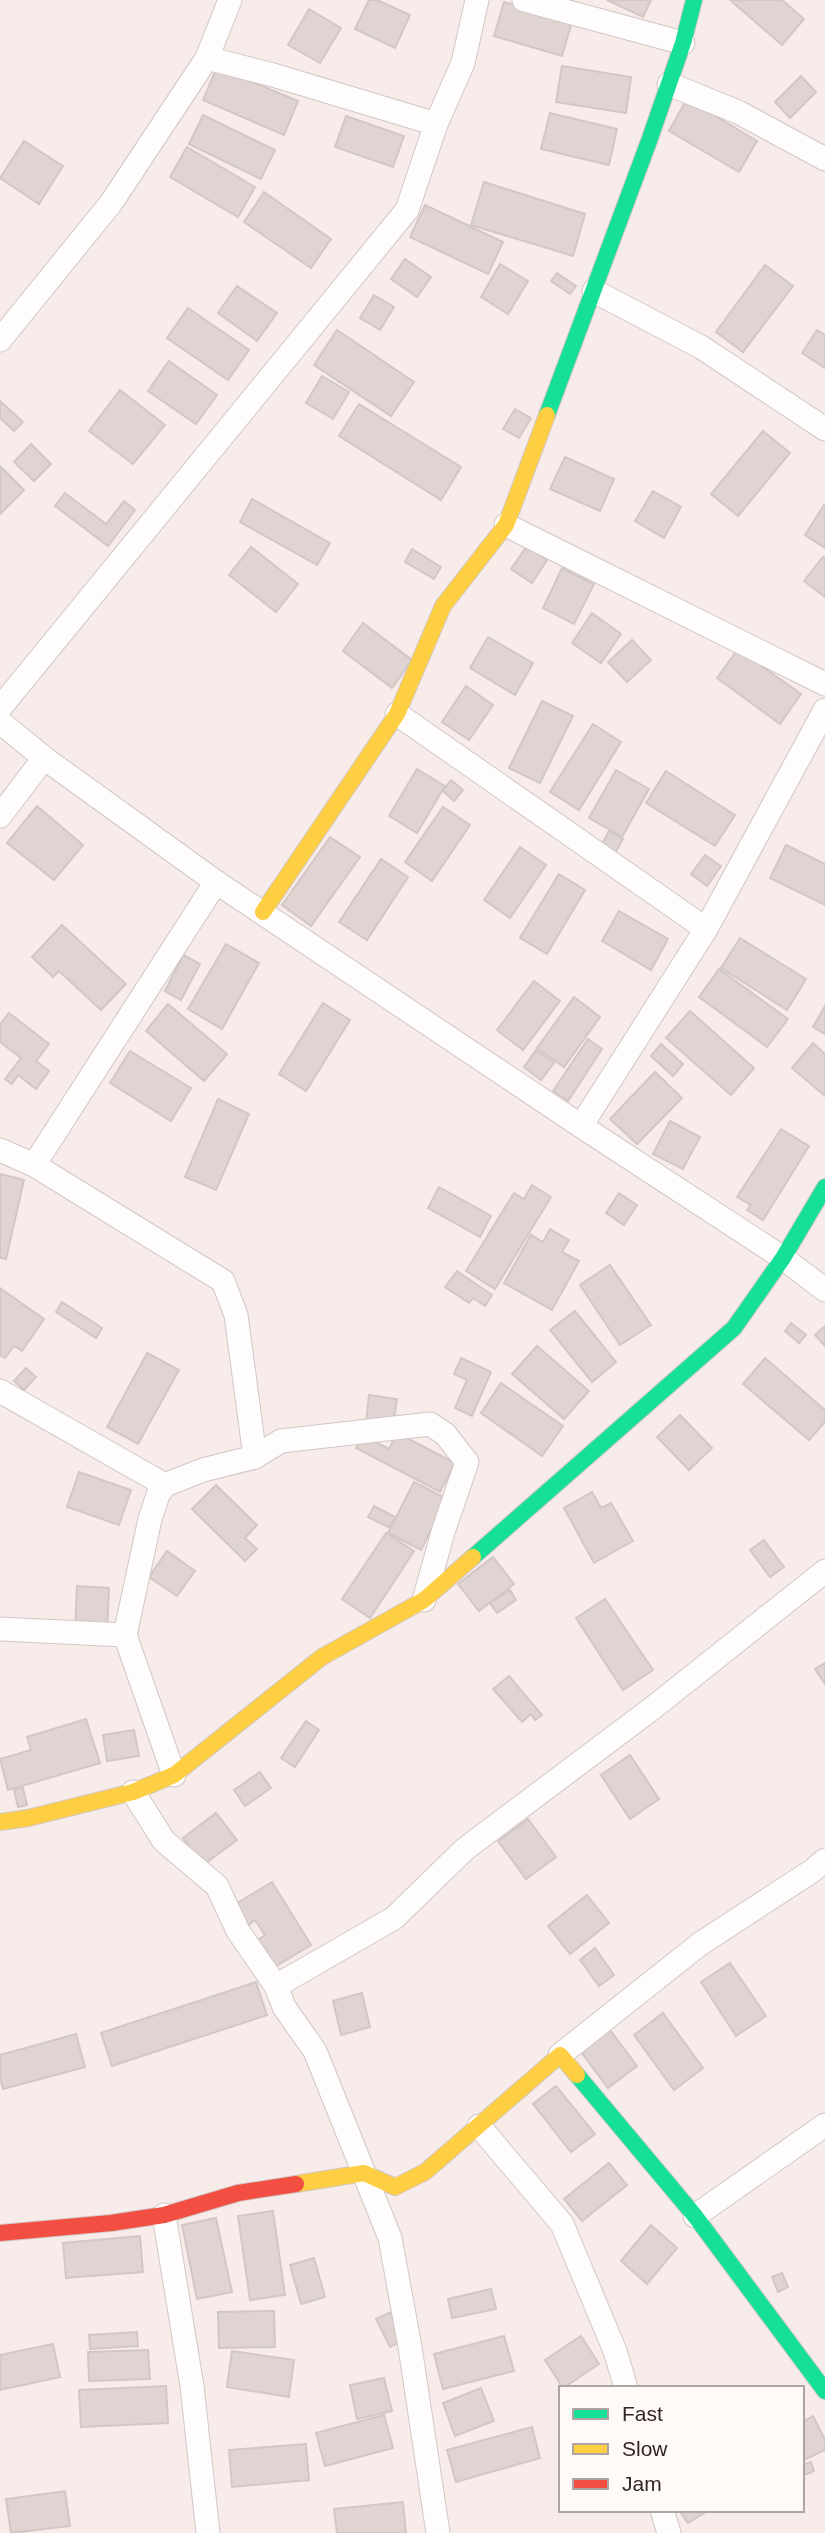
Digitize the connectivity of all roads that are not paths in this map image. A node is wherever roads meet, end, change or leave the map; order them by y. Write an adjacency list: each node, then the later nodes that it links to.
1 (230, 0): 6 (street)
2 (477, 0): 8 (street)
3 (524, 0): 5 (street)
4 (694, 0): 5 (street)
5 (683, 43): 7 (street)
6 (207, 58): 8 (street); 11 (street)
7 (669, 84): 9 (street); 10 (street)
8 (436, 124): 15 (street)
9 (825, 159)
10 (594, 291): 12 (street); 13 (street)
11 (0, 340)
12 (825, 429)
13 (506, 525): 14 (street); 17 (street)
14 (825, 684)
15 (0, 708)
16 (825, 710): 23 (street)
17 (397, 714): 22 (street); 23 (street)
18 (0, 722): 19 (street)
19 (44, 758): 20 (street); 21 (street)
20 (0, 817)
21 (216, 882): 22 (street); 26 (street)
22 (263, 912): 24 (street)
23 (706, 929): 24 (street)
24 (581, 1126): 28 (street)
25 (0, 1150): 26 (street)
26 (34, 1165): 31 (street)
27 (825, 1187): 28 (street)
28 (783, 1258): 29 (street); 34 (street)
29 (825, 1290)
30 (0, 1391): 32 (street)
31 (256, 1457): 32 (street); 34 (street)
32 (165, 1485): 36 (street)
33 (825, 1571): 41 (street)
34 (424, 1600): 37 (street)
35 (0, 1629): 36 (street)
36 (125, 1635): 37 (street)
37 (174, 1775): 38 (street)
38 (134, 1792): 39 (street); 41 (street)
39 (0, 1822)
40 (825, 1860): 42 (street)
41 (276, 1986): 45 (street)
42 (560, 2054): 44 (street); 47 (street)
43 (825, 2125): 47 (street)
44 (479, 2126): 45 (street); 49 (street)
45 (364, 2173): 46 (street); 53 (street)
46 (164, 2215): 48 (street); 52 (street)
47 (695, 2216): 50 (street)
48 (0, 2234)
49 (625, 2386)
50 (825, 2391)
51 (663, 2512): 54 (street)
52 (208, 2533)
53 (438, 2533)
54 (669, 2533)

